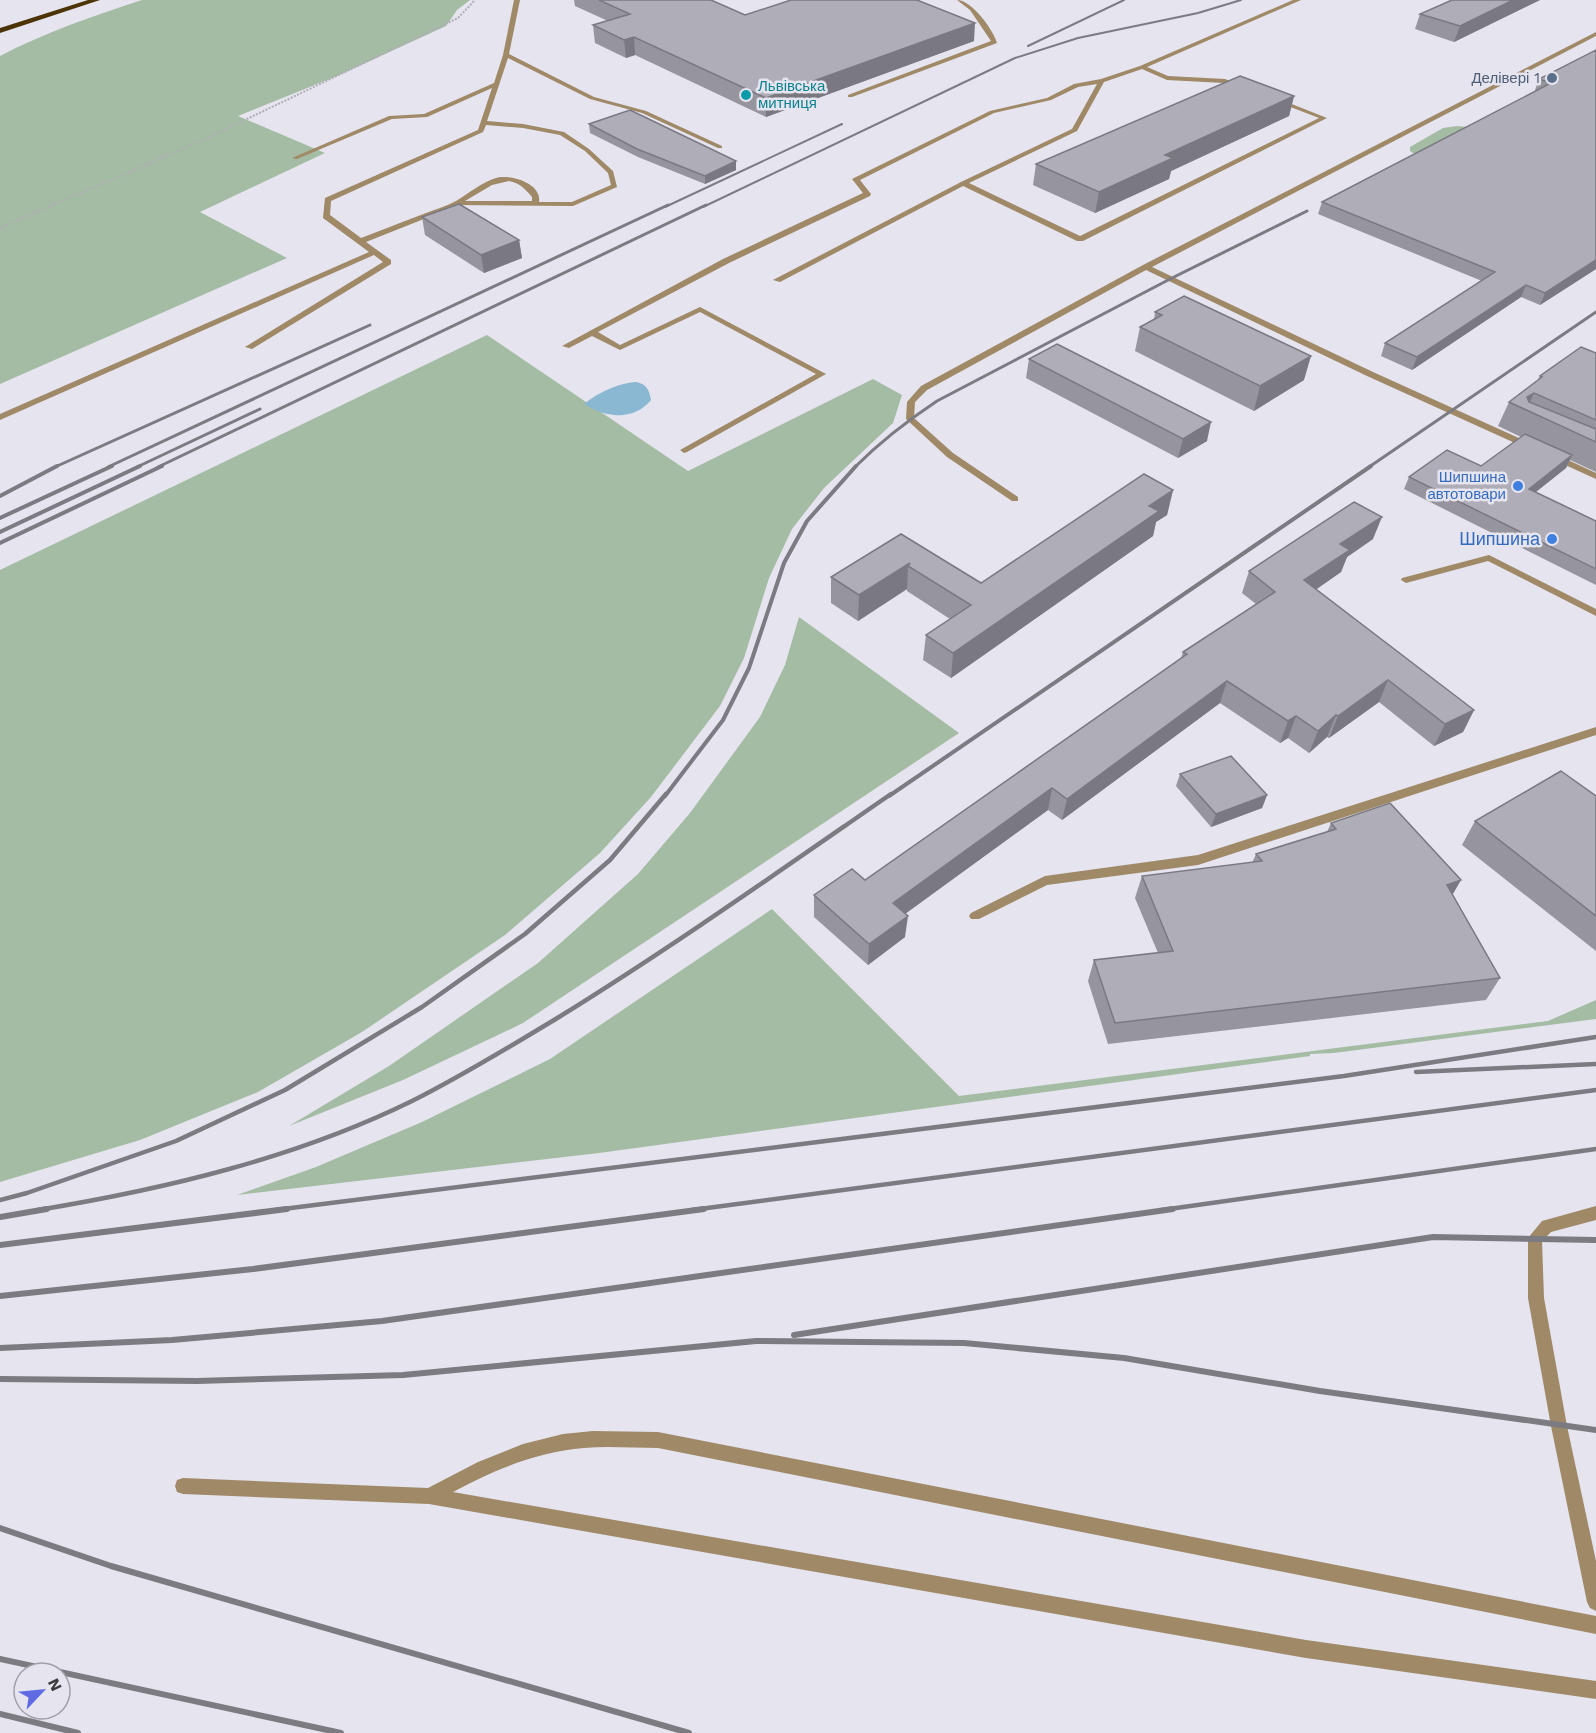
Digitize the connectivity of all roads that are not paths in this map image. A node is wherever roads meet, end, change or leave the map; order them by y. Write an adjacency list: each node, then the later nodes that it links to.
1 (96, 0): 7 (highway)
2 (517, 0): 9 (lane)
3 (960, 0): 14 (lane)
4 (1298, 0): 6 (lane)
5 (1278, 2): 6 (lane)
6 (1286, 5): 10 (lane)
7 (0, 30)
8 (1596, 34): 24 (lane)
9 (506, 55): 12 (lane); 17 (lane)
10 (1143, 68): 11 (lane); 13 (lane)
11 (1102, 81): 19 (lane); 26 (lane)
12 (496, 84): 16 (lane); 18 (lane)
13 (1247, 89)
14 (850, 96)
15 (1269, 97): 19 (lane)
16 (483, 123): 21 (lane); 22 (lane)
17 (720, 147)
18 (295, 158)
19 (963, 183): 25 (lane)
20 (458, 203): 21 (lane); 21 (lane); 22 (lane)
21 (535, 203)
22 (361, 241): 23 (lane)
23 (375, 252): 28 (lane); 29 (lane)
24 (1146, 267): 31 (lane); 32 (lane)
25 (777, 280)
26 (593, 333): 27 (lane); 30 (lane)
27 (566, 346)
28 (249, 347)
29 (0, 417)
30 (684, 450)
31 (1596, 476)
32 (1015, 499)
33 (1406, 580): 34 (lane)
34 (1596, 613)
35 (1596, 731): 36 (lane)
36 (975, 916)
37 (1596, 1213): 40 (lane)
38 (183, 1486): 39 (lane)
39 (429, 1496): 41 (lane); 42 (lane)
40 (1596, 1602)
41 (1596, 1625)
42 (1596, 1690)

